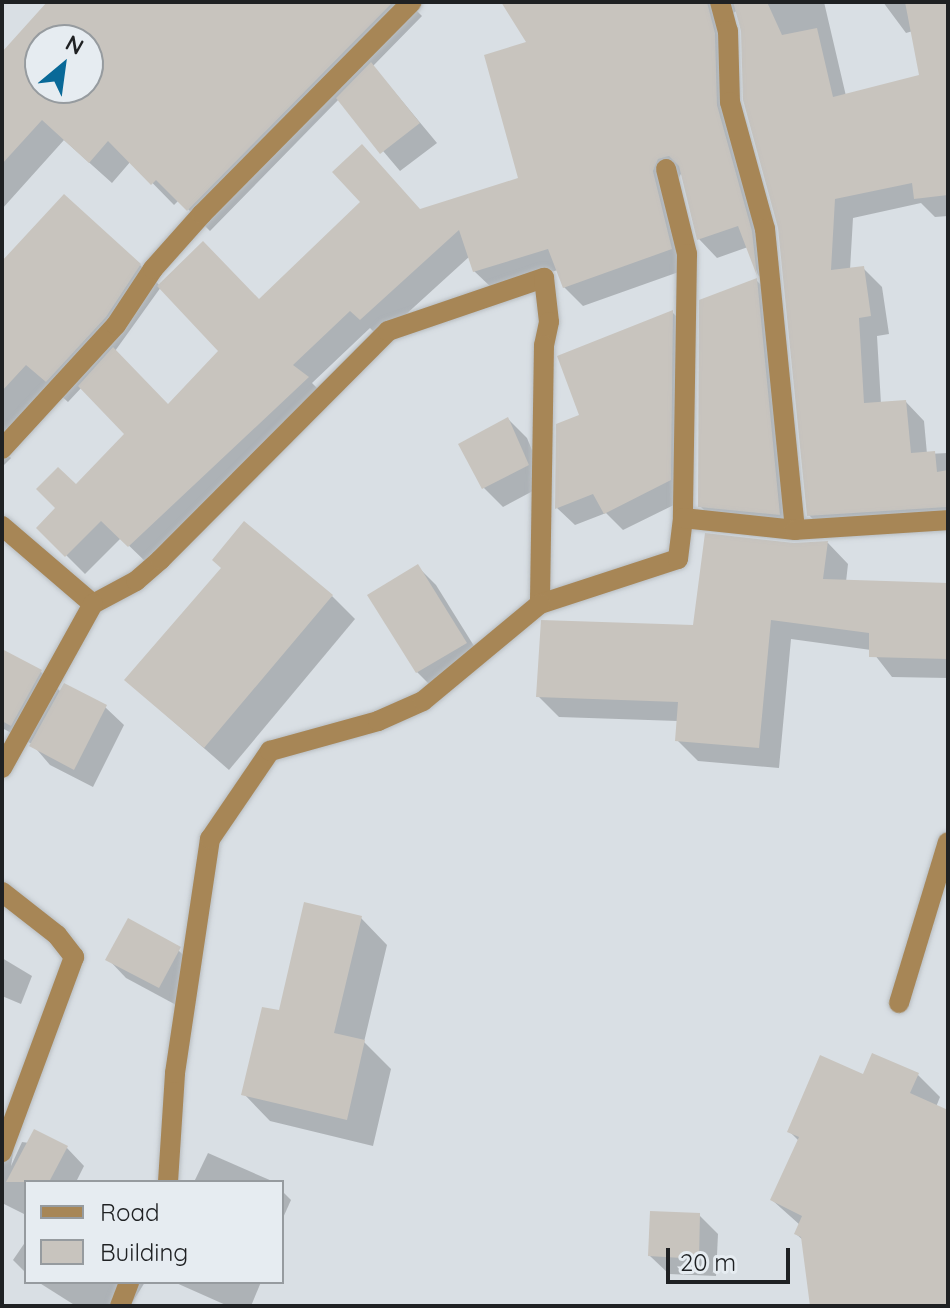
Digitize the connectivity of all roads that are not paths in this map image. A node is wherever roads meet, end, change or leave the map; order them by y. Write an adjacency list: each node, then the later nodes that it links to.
1 (412, 2): 4 (street)
2 (720, 2): 8 (street)
3 (666, 169): 5 (street)
4 (2, 449)
5 (683, 518): 8 (street); 10 (street)
6 (948, 520): 8 (street)
7 (2, 526): 9 (street)
8 (795, 530)
9 (93, 604): 10 (street); 11 (street)
10 (540, 604): 17 (street)
11 (2, 768)
12 (948, 842): 14 (street)
13 (2, 892): 15 (street)
14 (899, 1003)
15 (8, 1118): 16 (street)
16 (2, 1152)
17 (168, 1180)
18 (128, 1284): 19 (street)
19 (120, 1306)

